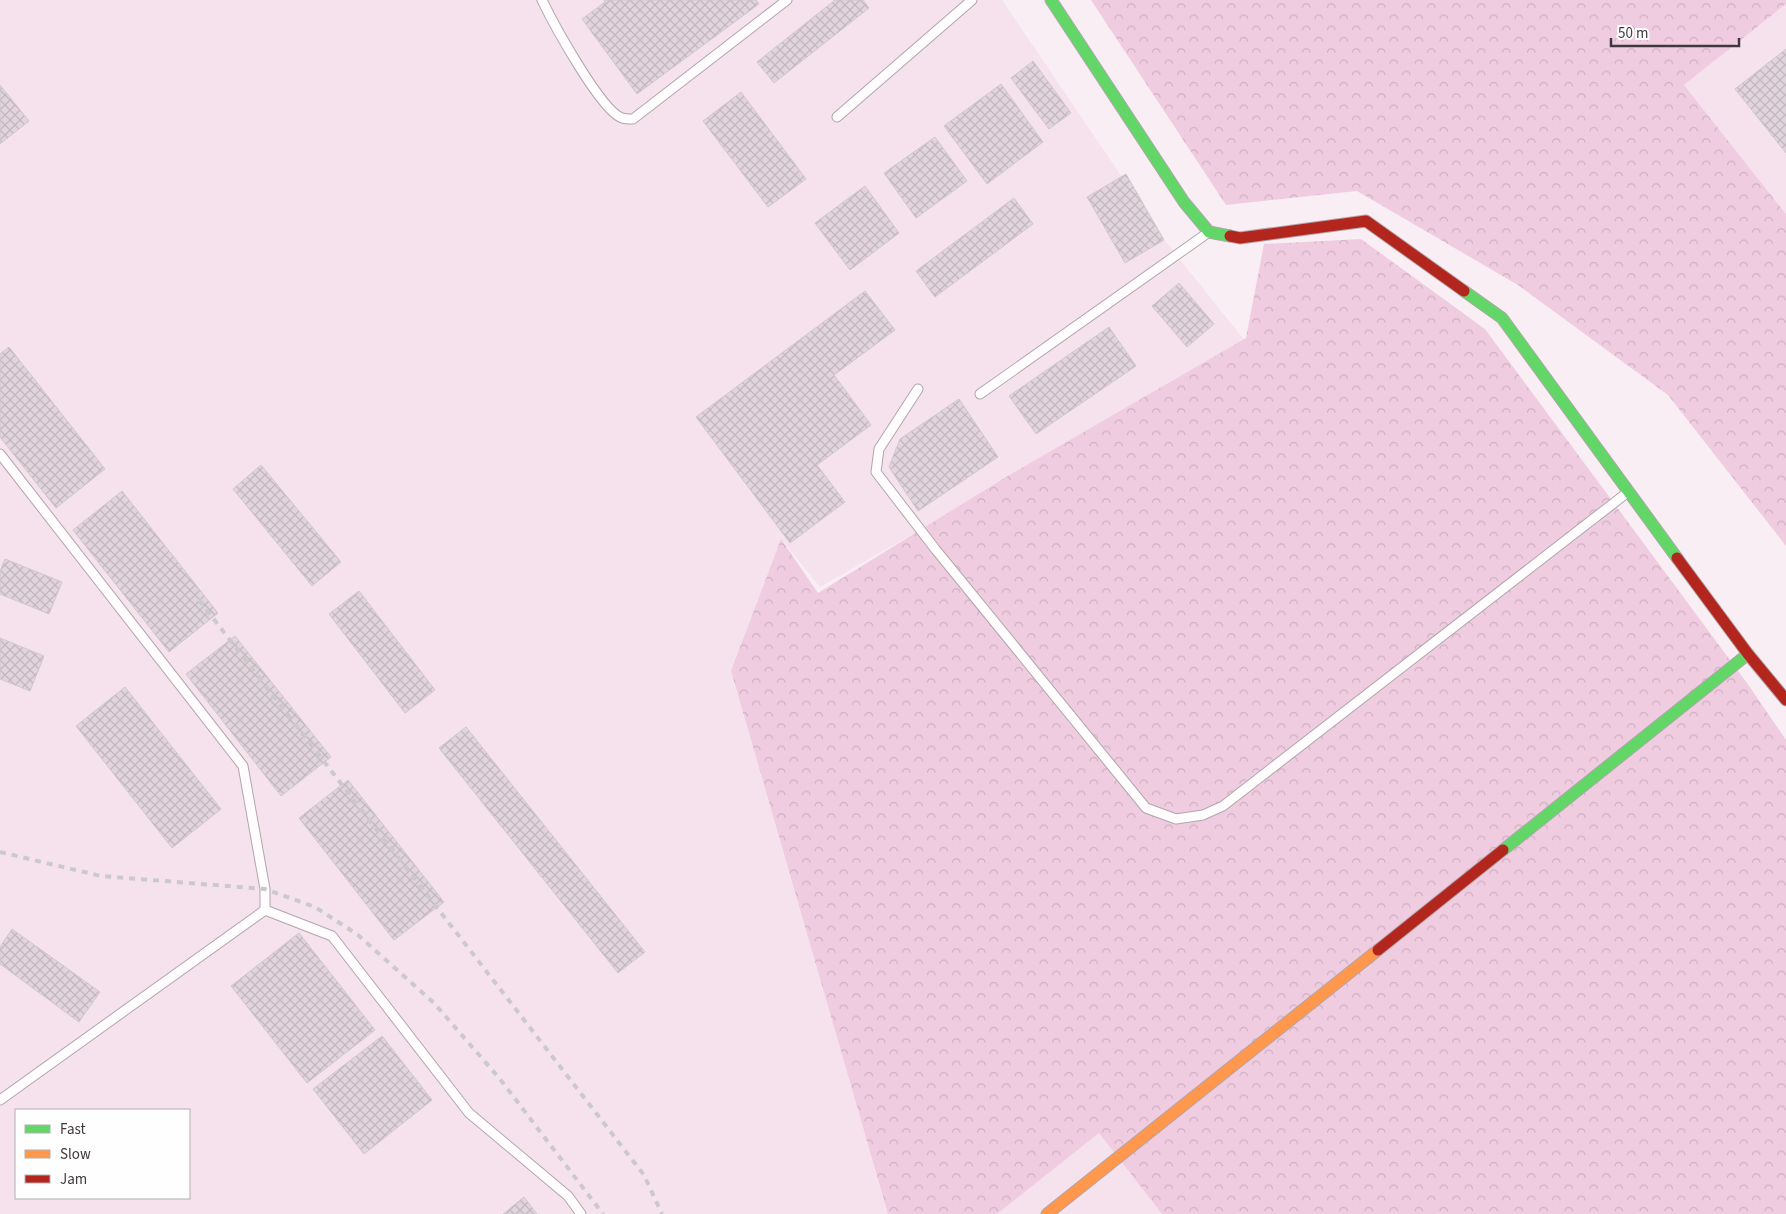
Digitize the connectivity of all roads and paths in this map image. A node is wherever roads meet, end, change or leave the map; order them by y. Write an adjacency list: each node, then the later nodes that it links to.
1 (542, 0): 2 (lane)
2 (787, 0)
3 (972, 0): 5 (lane)
4 (1051, 0): 6 (street)
5 (837, 117)
6 (1209, 232): 8 (lane); 10 (street)
7 (918, 389): 10 (lane)
8 (980, 394)
9 (0, 454): 13 (lane)
10 (1629, 491): 11 (street)
11 (1748, 654): 12 (street); 16 (street)
12 (1786, 700)
13 (265, 910): 14 (lane); 15 (lane)
14 (0, 1100)
15 (581, 1214)
16 (1047, 1214)

